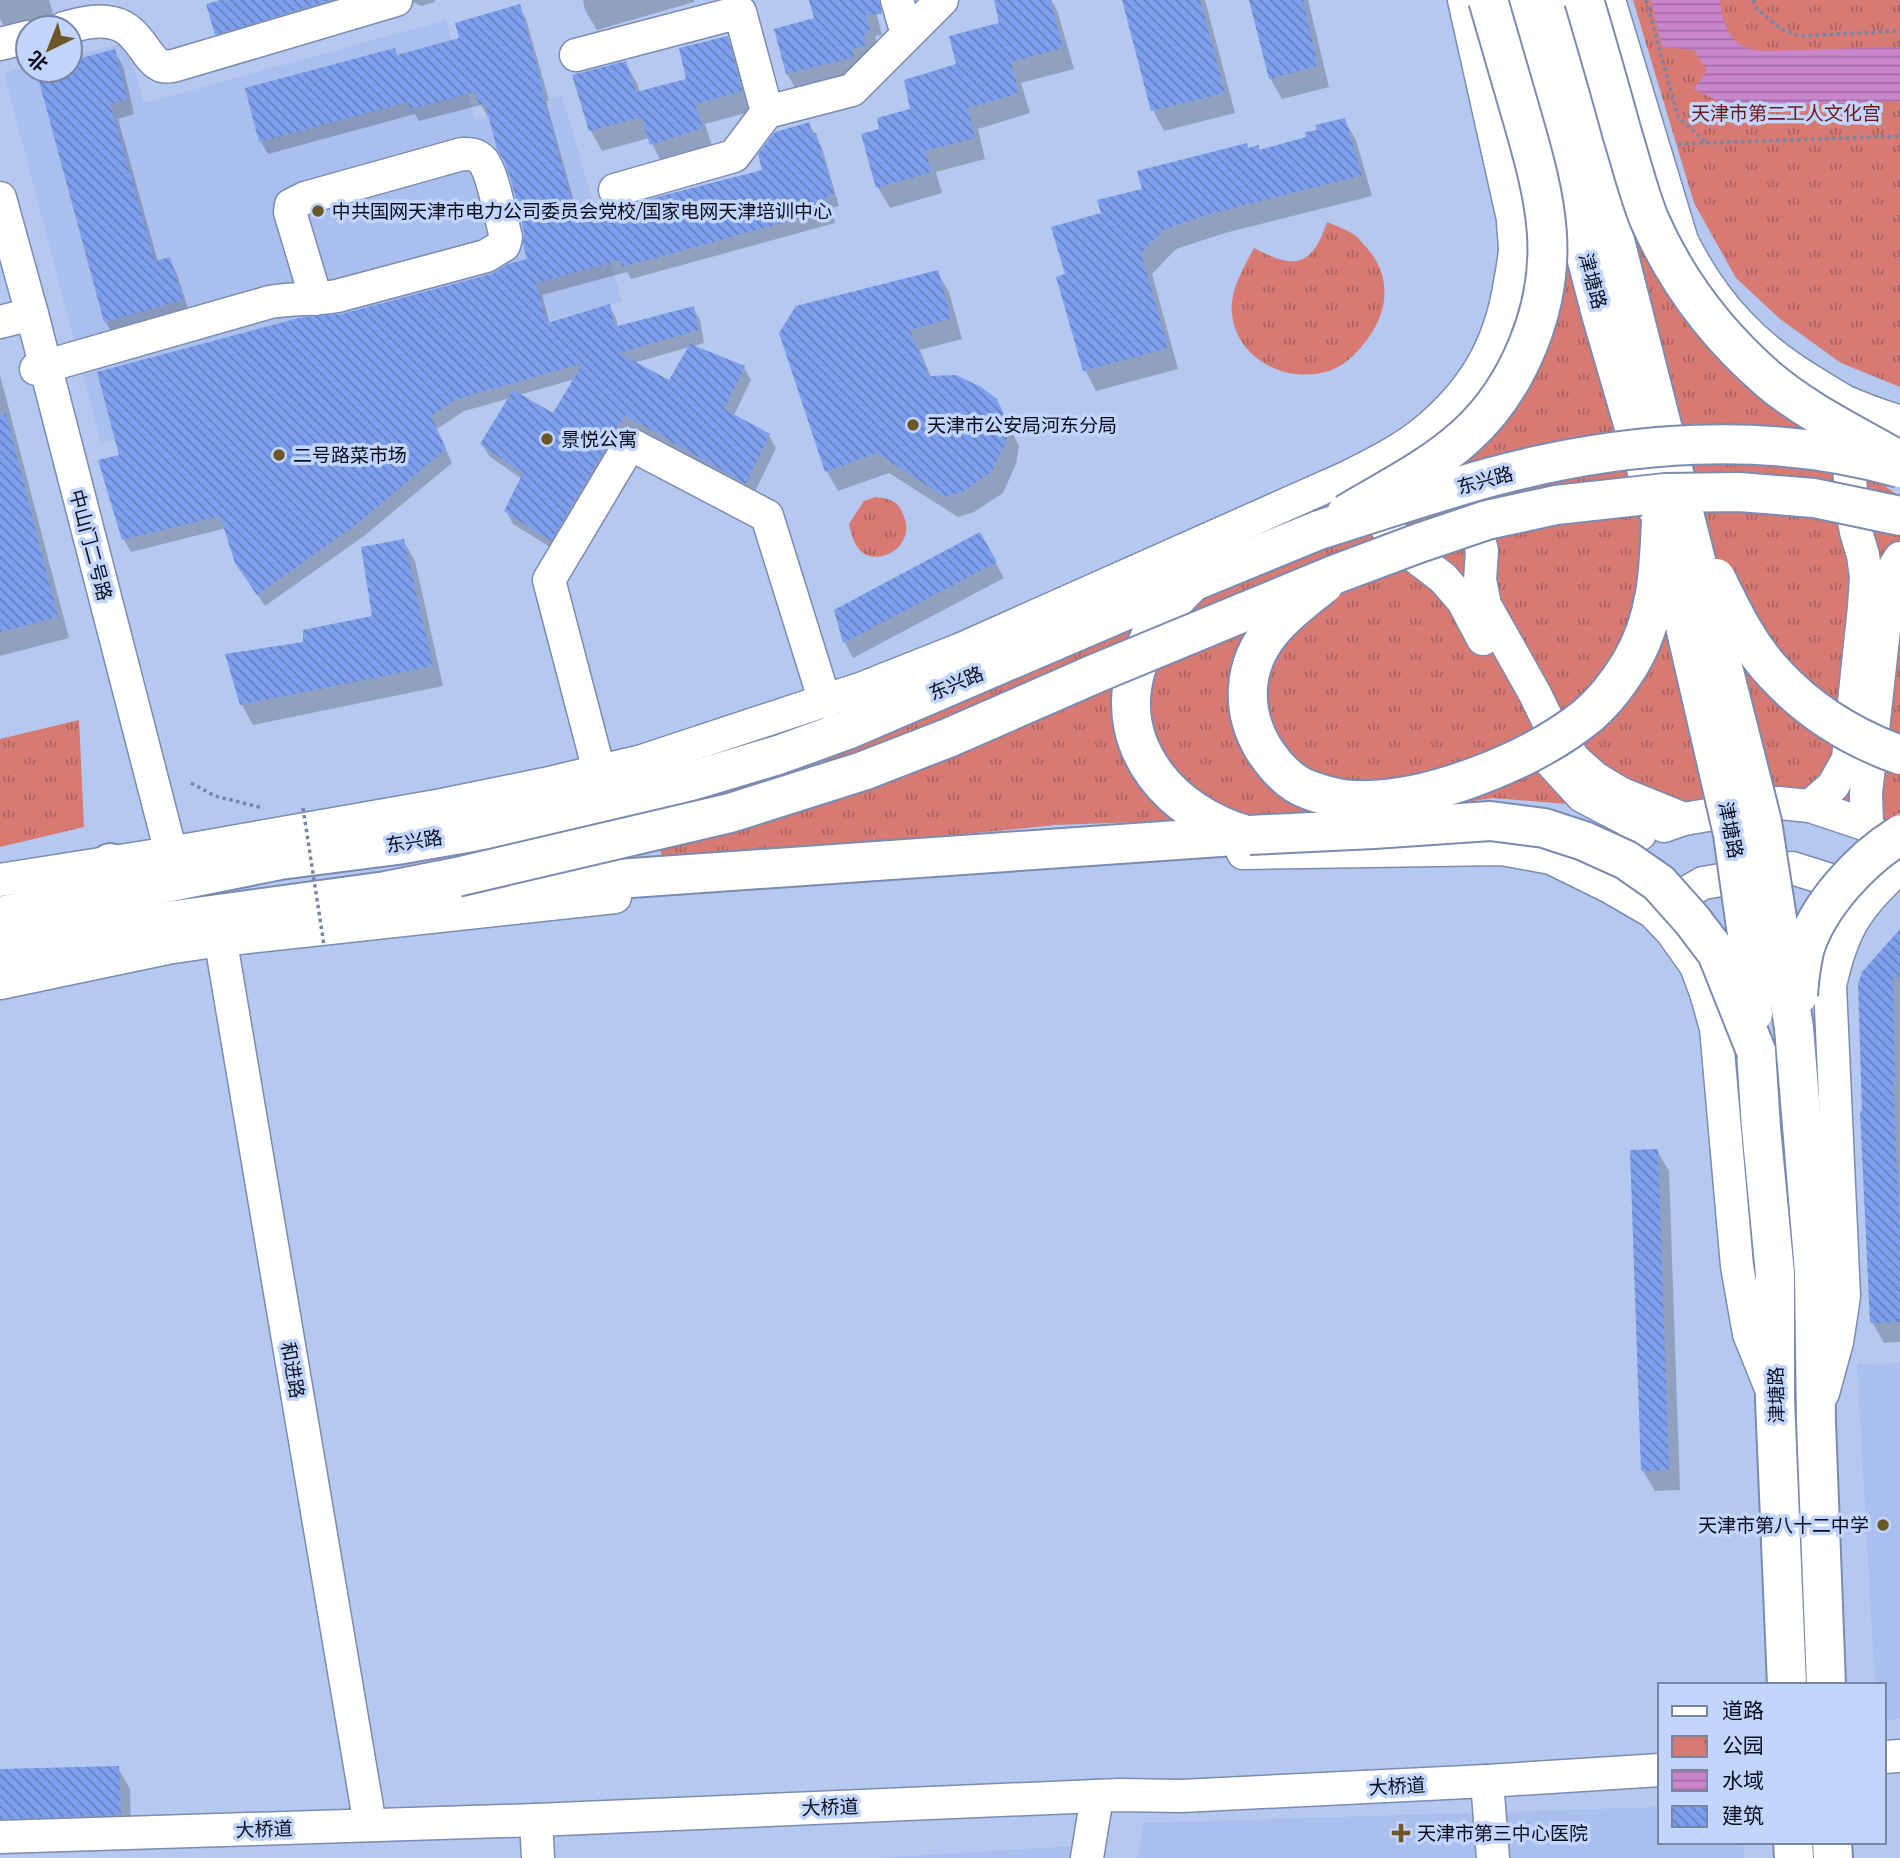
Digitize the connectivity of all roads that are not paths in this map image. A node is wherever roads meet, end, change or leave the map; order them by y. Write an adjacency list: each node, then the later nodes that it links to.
1 (396, 0): 11 (street)
2 (897, 0): 12 (street)
3 (942, 0): 12 (street)
4 (1464, 0): 23 (street)
5 (1488, 0): 29 (main road, bridge)
6 (1519, 0): 28 (main road, 津塘路)
7 (1555, 0): 28 (main road, 津塘路)
8 (1584, 0): 24 (main road, bridge)
9 (1609, 0): 21 (street)
10 (729, 6): 13 (street); 14 (street)
11 (84, 23)
12 (907, 34): 14 (street)
13 (576, 55)
14 (767, 112): 15 (street)
15 (615, 190)
16 (0, 198): 19 (street, 中山门二号路)
17 (0, 235): 19 (street, 中山门二号路)
18 (316, 299): 18 (street); 20 (street)
19 (18, 318): 20 (street, 中山门二号路)
20 (40, 368): 42 (street, 中山门二号路)
21 (1843, 400): 22 (street); 36 (street)
22 (1900, 422)
23 (1423, 433): 26 (street); 37 (street)
24 (1900, 461)
25 (1900, 468): 29 (main road, 东兴路, bridge)
26 (1350, 476): 33 (street); 39 (street)
27 (1900, 516): 31 (main road, 东兴路, bridge)
28 (1673, 519): 31 (main road, bridge); 34 (main road, bridge); 53 (main road, 津塘路, bridge); 54 (main road, 津塘路, bridge)
29 (1319, 530): 32 (main road, 东兴路)
30 (1900, 558): 38 (street)
31 (1336, 574): 45 (main road, 东兴路, bridge)
32 (1153, 612): 40 (main road); 42 (main road, 东兴路)
33 (825, 702): 35 (street); 35 (street)
34 (1900, 755)
35 (599, 771): 42 (street)
36 (1810, 807): 37 (street); 38 (street)
37 (1684, 819): 39 (street)
38 (1883, 830): 41 (street); 53 (main road, bridge)
39 (1640, 834): 44 (street)
40 (1249, 835): 45 (main road); 54 (main road, bridge)
41 (1900, 867): 46 (street)
42 (157, 870): 43 (street); 48 (main road, 东兴路)
43 (0, 880)
44 (1610, 887): 47 (street); 49 (street)
45 (386, 891): 49 (main road, 东兴路)
46 (1862, 905): 47 (street); 56 (street)
47 (1653, 912): 55 (street)
48 (0, 916)
49 (218, 927): 50 (main road); 51 (main road, 东兴路); 63 (street, 和进路)
50 (167, 948): 52 (street)
51 (0, 949)
52 (0, 983)
53 (1794, 1028): 56 (main road, 津塘路)
54 (1756, 1051): 55 (main road, 津塘路)
55 (1775, 1399): 57 (main road, 津塘路)
56 (1816, 1422): 58 (main road, 津塘路)
57 (1787, 1683)
58 (1826, 1683)
59 (1658, 1770): 60 (street, 大桥道)
60 (1487, 1781): 61 (street, 大桥道); 67 (street)
61 (1097, 1796): 62 (street, 大桥道); 66 (street)
62 (536, 1820): 63 (street, 大桥道); 65 (street)
63 (370, 1825): 64 (street, 大桥道)
64 (0, 1837)
65 (538, 1858)
66 (1087, 1858)
67 (1493, 1858)

